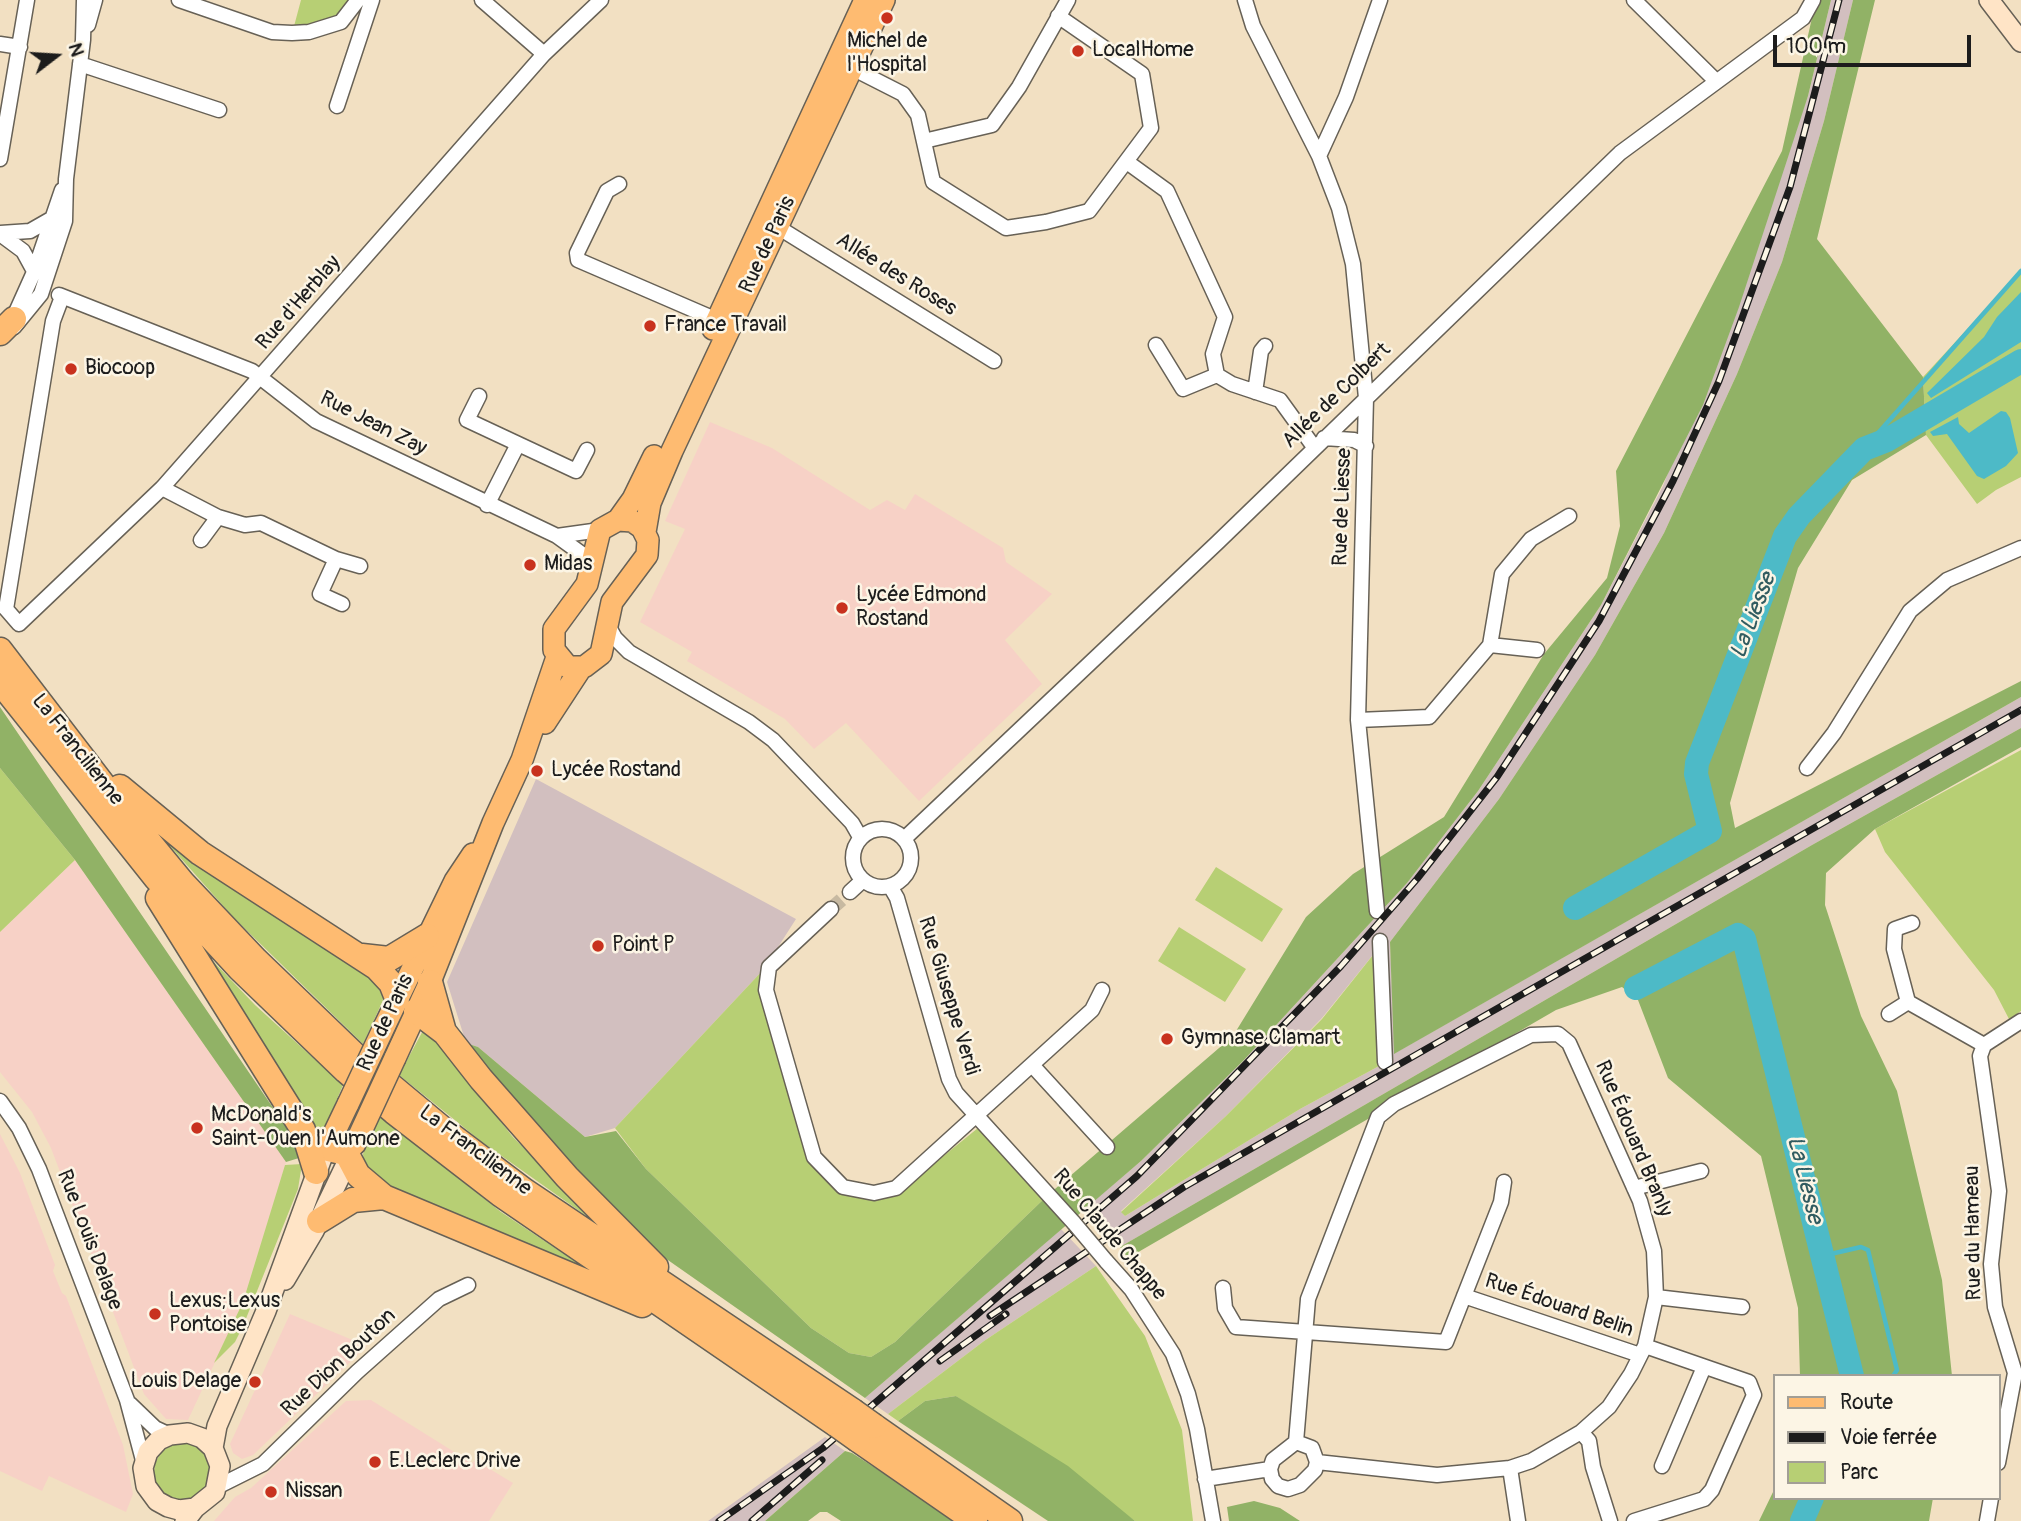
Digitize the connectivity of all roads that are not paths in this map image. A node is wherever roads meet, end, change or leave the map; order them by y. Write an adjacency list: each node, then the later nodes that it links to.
1 (27, 0): 21 (street)
2 (84, 0): 18 (street)
3 (95, 0): 18 (street)
4 (178, 0): 5 (street)
5 (358, 0)
6 (372, 0): 26 (street)
7 (482, 0): 22 (street)
8 (601, 0): 22 (street, Rue d'Herblay)
9 (865, 0): 24 (main road, Rue de Paris)
10 (884, 0): 24 (main road, Rue de Paris)
11 (1068, 0): 17 (street)
12 (1245, 0): 30 (street, Rue de Liesse)
13 (1380, 0): 30 (street)
14 (1634, 0): 25 (street)
15 (1813, 0): 25 (street, Allée de Colbert)
16 (1989, 0): 19 (main road)
17 (1058, 16): 28 (street); 31 (street)
18 (83, 40): 23 (street)
19 (2021, 42)
20 (0, 44): 21 (street)
21 (20, 47): 29 (street)
22 (544, 54): 46 (street, Rue d'Herblay)
23 (80, 64): 27 (street); 32 (street)
24 (845, 64): 28 (street); 35 (main road, Rue de Paris); 40 (main road, Rue de Paris)
25 (1716, 82): 49 (street, Allée de Colbert)
26 (337, 106)
27 (219, 110)
28 (924, 141): 31 (street)
29 (1, 149)
30 (1319, 156): 49 (street, Rue de Liesse)
31 (1127, 162): 45 (street)
32 (66, 178): 34 (street); 38 (street)
33 (619, 184): 40 (street)
34 (51, 219): 36 (street); 37 (street)
35 (776, 226): 44 (street, Allée des Roses); 59 (main road, Rue de Paris)
36 (0, 233): 39 (street)
37 (44, 242): 38 (street); 39 (street)
38 (51, 266): 39 (street)
39 (49, 289): 41 (street); 41 (street); 46 (street, Rue Jean Zay); 54 (street, Rue d'Herblay)
40 (717, 320): 58 (main road, Rue de Paris)
41 (4, 334)
42 (1156, 345): 45 (street)
43 (1265, 346): 47 (street)
44 (994, 360)
45 (1217, 375): 47 (street)
46 (261, 378): 54 (street, Rue d'Herblay); 55 (street, Rue Jean Zay)
47 (1255, 392): 50 (street)
48 (479, 396): 51 (street)
49 (1366, 398): 50 (street, Allée de Colbert); 52 (street, Rue de Liesse)
50 (1319, 442): 52 (street); 82 (street, Allée de Colbert)
51 (518, 444): 53 (street); 55 (street)
52 (1366, 446): 75 (street, Rue de Liesse)
53 (587, 450)
54 (162, 488): 57 (street)
55 (487, 505): 60 (street, Rue Jean Zay)
56 (1569, 516): 68 (street)
57 (218, 517): 61 (street); 63 (street)
58 (609, 525): 59 (main road); 60 (street); 64 (main road, Rue de Paris)
59 (645, 532): 67 (main road, Rue de Paris)
60 (556, 536): 64 (street, Rue Jean Zay)
61 (201, 540)
62 (2021, 548): 78 (street)
63 (336, 559): 65 (street); 66 (street)
64 (593, 562): 72 (main road, Rue de Paris)
65 (360, 566)
66 (342, 604)
67 (606, 622): 71 (street); 73 (main road, Rue de Paris)
68 (1490, 645): 70 (street); 75 (street)
69 (0, 650): 76 (highway, La Francilienne)
70 (1537, 650)
71 (629, 652): 73 (street); 81 (street)
72 (557, 657): 73 (main road); 77 (main road, Rue de Paris)
73 (589, 663): 77 (main road, Rue de Paris)
74 (0, 682): 79 (highway, La Francilienne)
75 (1358, 720): 87 (street, Rue de Liesse)
76 (72, 744): 91 (highway); 117 (highway, La Francilienne)
77 (522, 760): 80 (main road, Rue de Paris)
78 (1807, 768)
79 (110, 822): 104 (highway); 117 (highway, La Francilienne)
80 (493, 823): 89 (main road, Rue de Paris); 92 (main road, Rue de Paris)
81 (860, 837): 82 (street); 83 (street)
82 (904, 839): 84 (street)
83 (863, 880): 84 (street); 85 (street)
84 (890, 886): 103 (street, Rue Giuseppe Verdi)
85 (850, 892)
86 (831, 909): 103 (street)
87 (1377, 911)
88 (1912, 923): 94 (street)
89 (428, 936): 91 (highway); 97 (main road, Rue de Paris)
90 (1380, 941): 100 (street)
91 (358, 955): 97 (highway)
92 (430, 982): 97 (main road, Rue de Paris); 98 (highway)
93 (1102, 990): 101 (street)
94 (1908, 1002): 95 (street); 99 (street)
95 (1889, 1014)
96 (2021, 1021): 99 (street)
97 (398, 1023): 98 (highway); 104 (main road, Rue de Paris, bridge); 104 (main road, Rue de Paris, bridge)
98 (445, 1033): 117 (highway)
99 (1984, 1045): 127 (street, Rue du Hameau)
100 (1385, 1062)
101 (1032, 1065): 103 (street); 105 (street)
102 (0, 1101): 122 (street, Rue Louis Delage)
103 (975, 1113): 135 (street, Rue Claude Chappe, bridge)
104 (343, 1141): 109 (highway); 110 (main road, Rue de Paris); 116 (main road, Rue de Paris)
105 (1107, 1147)
106 (1701, 1171): 108 (street)
107 (1504, 1182): 113 (street)
108 (1634, 1188): 114 (street, Rue Édouard Branly); 118 (street, Rue Édouard Branly)
109 (384, 1197): 110 (highway); 117 (highway)
110 (319, 1221): 116 (main road, Rue de Paris)
111 (468, 1285): 134 (street, Rue Dion Bouton)
112 (1223, 1289): 118 (street)
113 (1464, 1296): 118 (street); 119 (street, Rue Édouard Belin)
114 (1656, 1297): 115 (street); 119 (street, Rue Édouard Branly)
115 (1742, 1307)
116 (266, 1311): 120 (main road, Rue de Paris)
117 (698, 1319): 124 (highway, La Francilienne, bridge)
118 (1304, 1331): 126 (street)
119 (1642, 1350): 121 (street, Rue Édouard Belin); 123 (street, Rue Édouard Branly)
120 (240, 1366): 125 (main road, Rue de Paris); 128 (main road, Rue de Paris)
121 (1704, 1367): 131 (street); 145 (street, Rue Édouard Belin)
122 (127, 1400): 125 (street); 130 (street, Rue Louis Delage)
123 (1581, 1432): 132 (street, Rue Édouard Branly); 144 (street)
124 (866, 1433): 140 (highway, La Francilienne); 141 (highway, La Francilienne)
125 (179, 1434): 128 (main road); 130 (main road, Rue de Paris)
126 (1296, 1442): 129 (street); 133 (street)
127 (2000, 1452)
128 (216, 1454): 134 (street); 136 (main road, Rue de Paris)
129 (1317, 1462): 132 (street, Rue Édouard Branly); 133 (street)
130 (144, 1464): 138 (main road)
131 (1662, 1466)
132 (1510, 1468): 143 (street)
133 (1270, 1469): 135 (street)
134 (240, 1474): 136 (street, Rue Dion Bouton)
135 (1205, 1479): 142 (street)
136 (217, 1487): 139 (main road)
137 (1991, 1500): 146 (street)
138 (161, 1512): 139 (main road)
139 (190, 1514)
140 (975, 1521)
141 (1010, 1521)
142 (1213, 1521)
143 (1518, 1521)
144 (1610, 1521)
145 (1634, 1521)
146 (1987, 1521)

